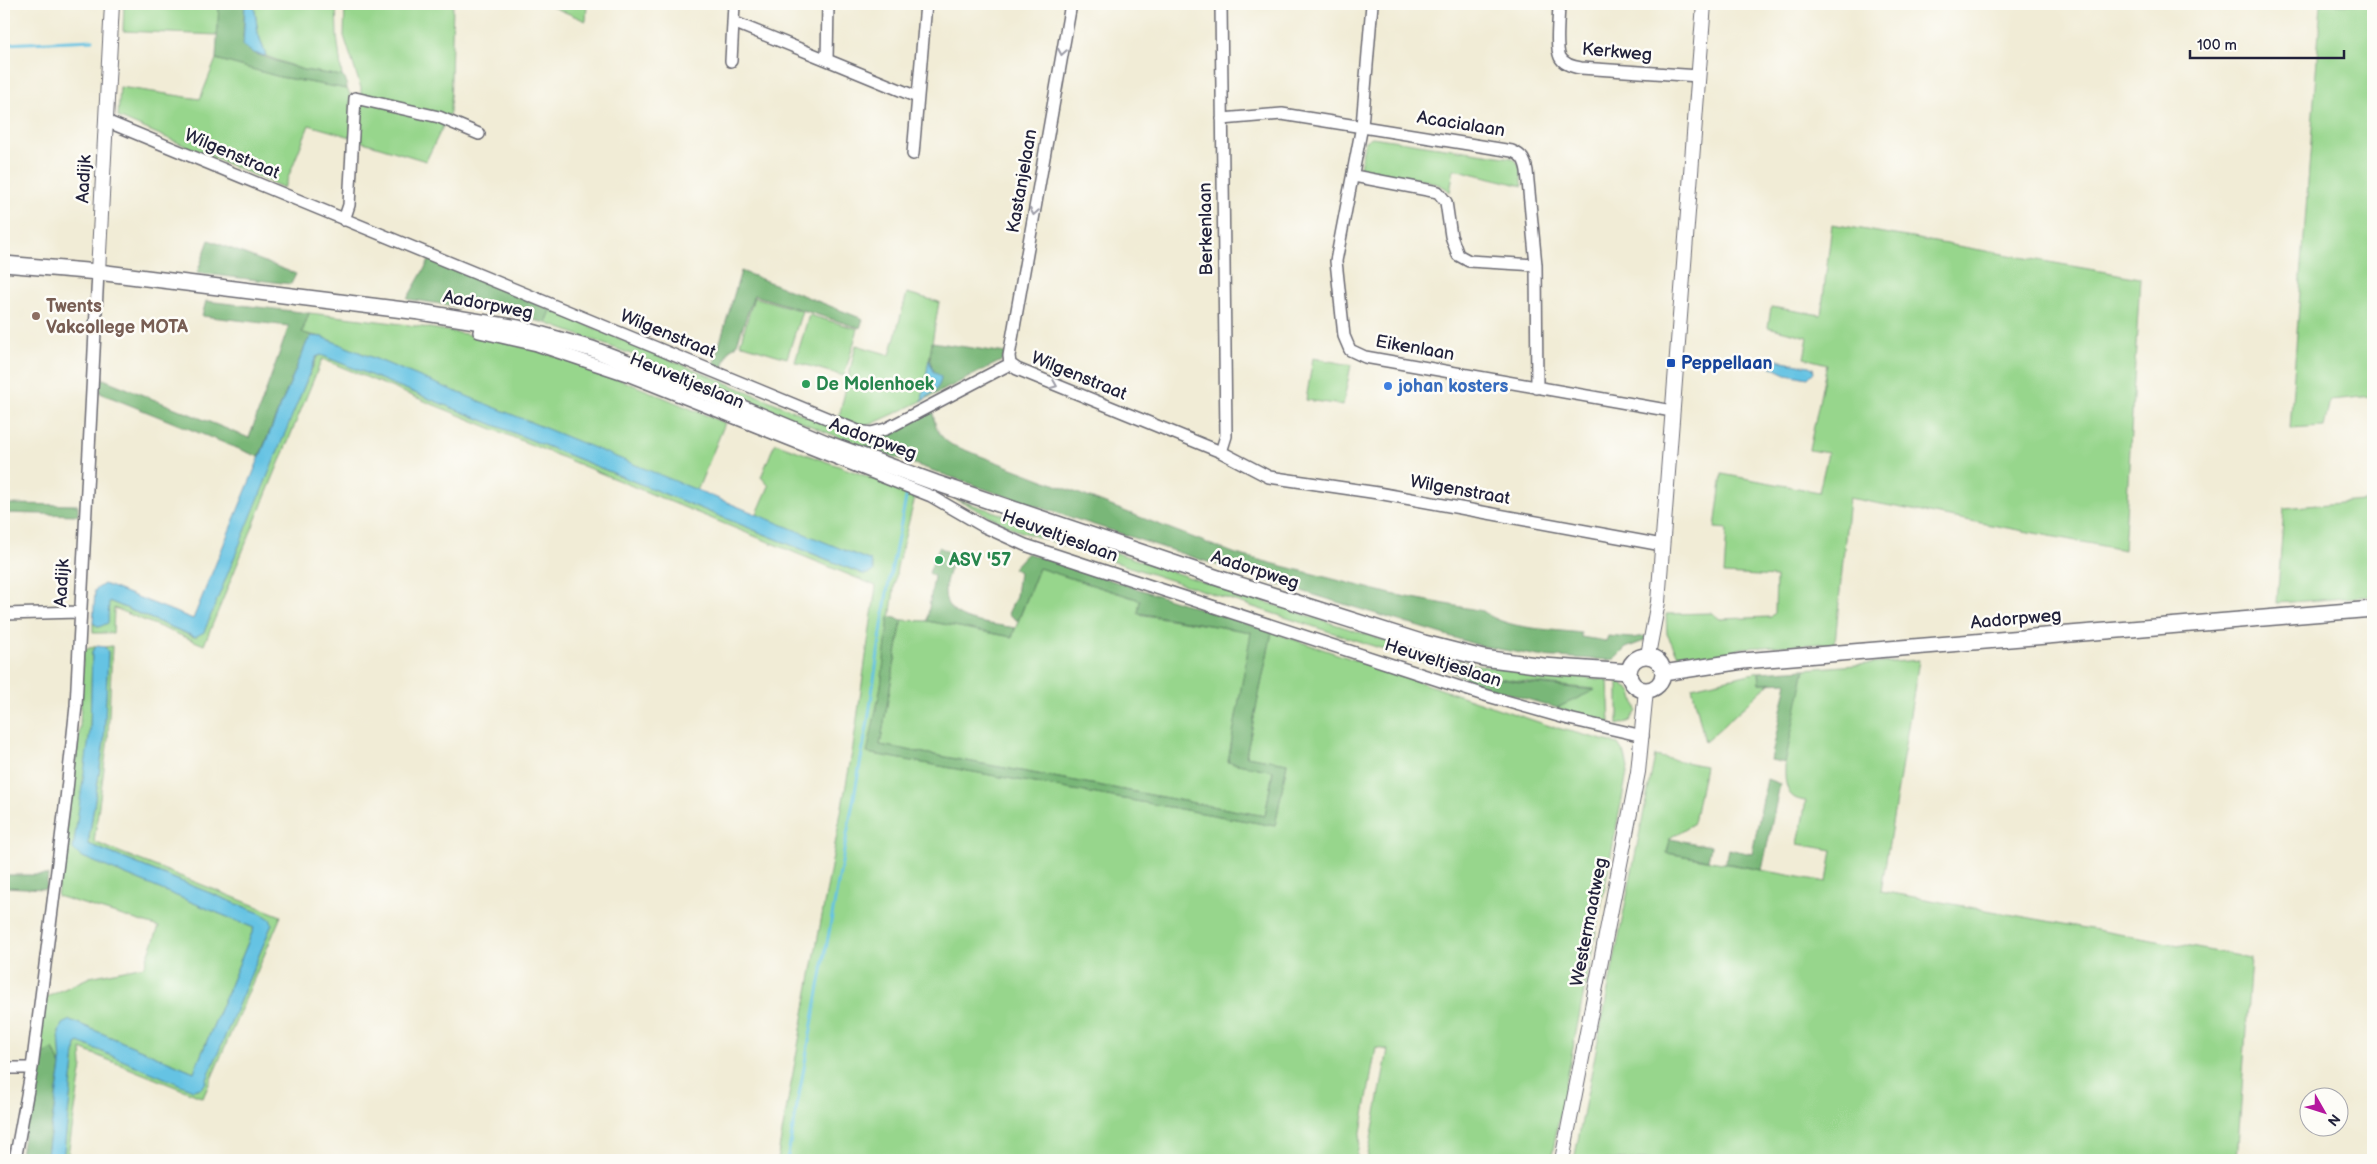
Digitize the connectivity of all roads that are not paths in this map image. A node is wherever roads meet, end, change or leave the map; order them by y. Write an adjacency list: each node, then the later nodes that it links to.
1 (112, 4): 16 (street, Aadijk)
2 (734, 4): 10 (street)
3 (828, 4): 11 (street)
4 (926, 4): 14 (street)
5 (1071, 4): 26 (street, Kastanjelaan, one-way to 26)
6 (1221, 4): 15 (street, Berkenlaan)
7 (1372, 4): 17 (street, Eikenlaan)
8 (1559, 4): 13 (street, Kerkweg)
9 (1704, 4): 13 (street)
10 (733, 22): 11 (street); 12 (street)
11 (827, 60): 14 (street)
12 (731, 61)
13 (1699, 76): 28 (street)
14 (917, 97): 19 (street)
15 (1222, 119): 17 (street, Acacialaan); 29 (street, Berkenlaan)
16 (106, 121): 21 (street, Wilgenstraat); 24 (street, Aadijk)
17 (1362, 126): 20 (street, Eikenlaan); 23 (street, Acacialaan)
18 (479, 134): 21 (street)
19 (913, 154)
20 (1354, 176): 23 (street); 27 (street, Eikenlaan)
21 (344, 220): 26 (street, Wilgenstraat)
22 (4, 264): 24 (main road, Aadorpweg)
23 (1536, 265): 27 (street, Acacialaan)
24 (98, 272): 32 (street, Aadijk); 35 (main road, Aadorpweg)
25 (479, 332): 38 (street, Heuveltjeslaan)
26 (1010, 364): 29 (street, Wilgenstraat, one-way to 29)
27 (1537, 388): 28 (street, Eikenlaan)
28 (1672, 411): 30 (street)
29 (1221, 452): 30 (street, Wilgenstraat)
30 (1662, 545): 34 (street)
31 (2373, 608): 36 (main road, Aadorpweg)
32 (79, 612): 33 (street); 40 (street, Aadijk)
33 (4, 614)
34 (1648, 655): 35 (main road); 36 (main road)
35 (1629, 672): 37 (main road)
36 (1663, 672): 37 (main road)
37 (1646, 690): 38 (street, Westermaatweg)
38 (1642, 736): 42 (street, Westermaatweg)
39 (4, 1068): 40 (street)
40 (32, 1068): 41 (street, Aadijk)
41 (14, 1160)
42 (1562, 1160)

